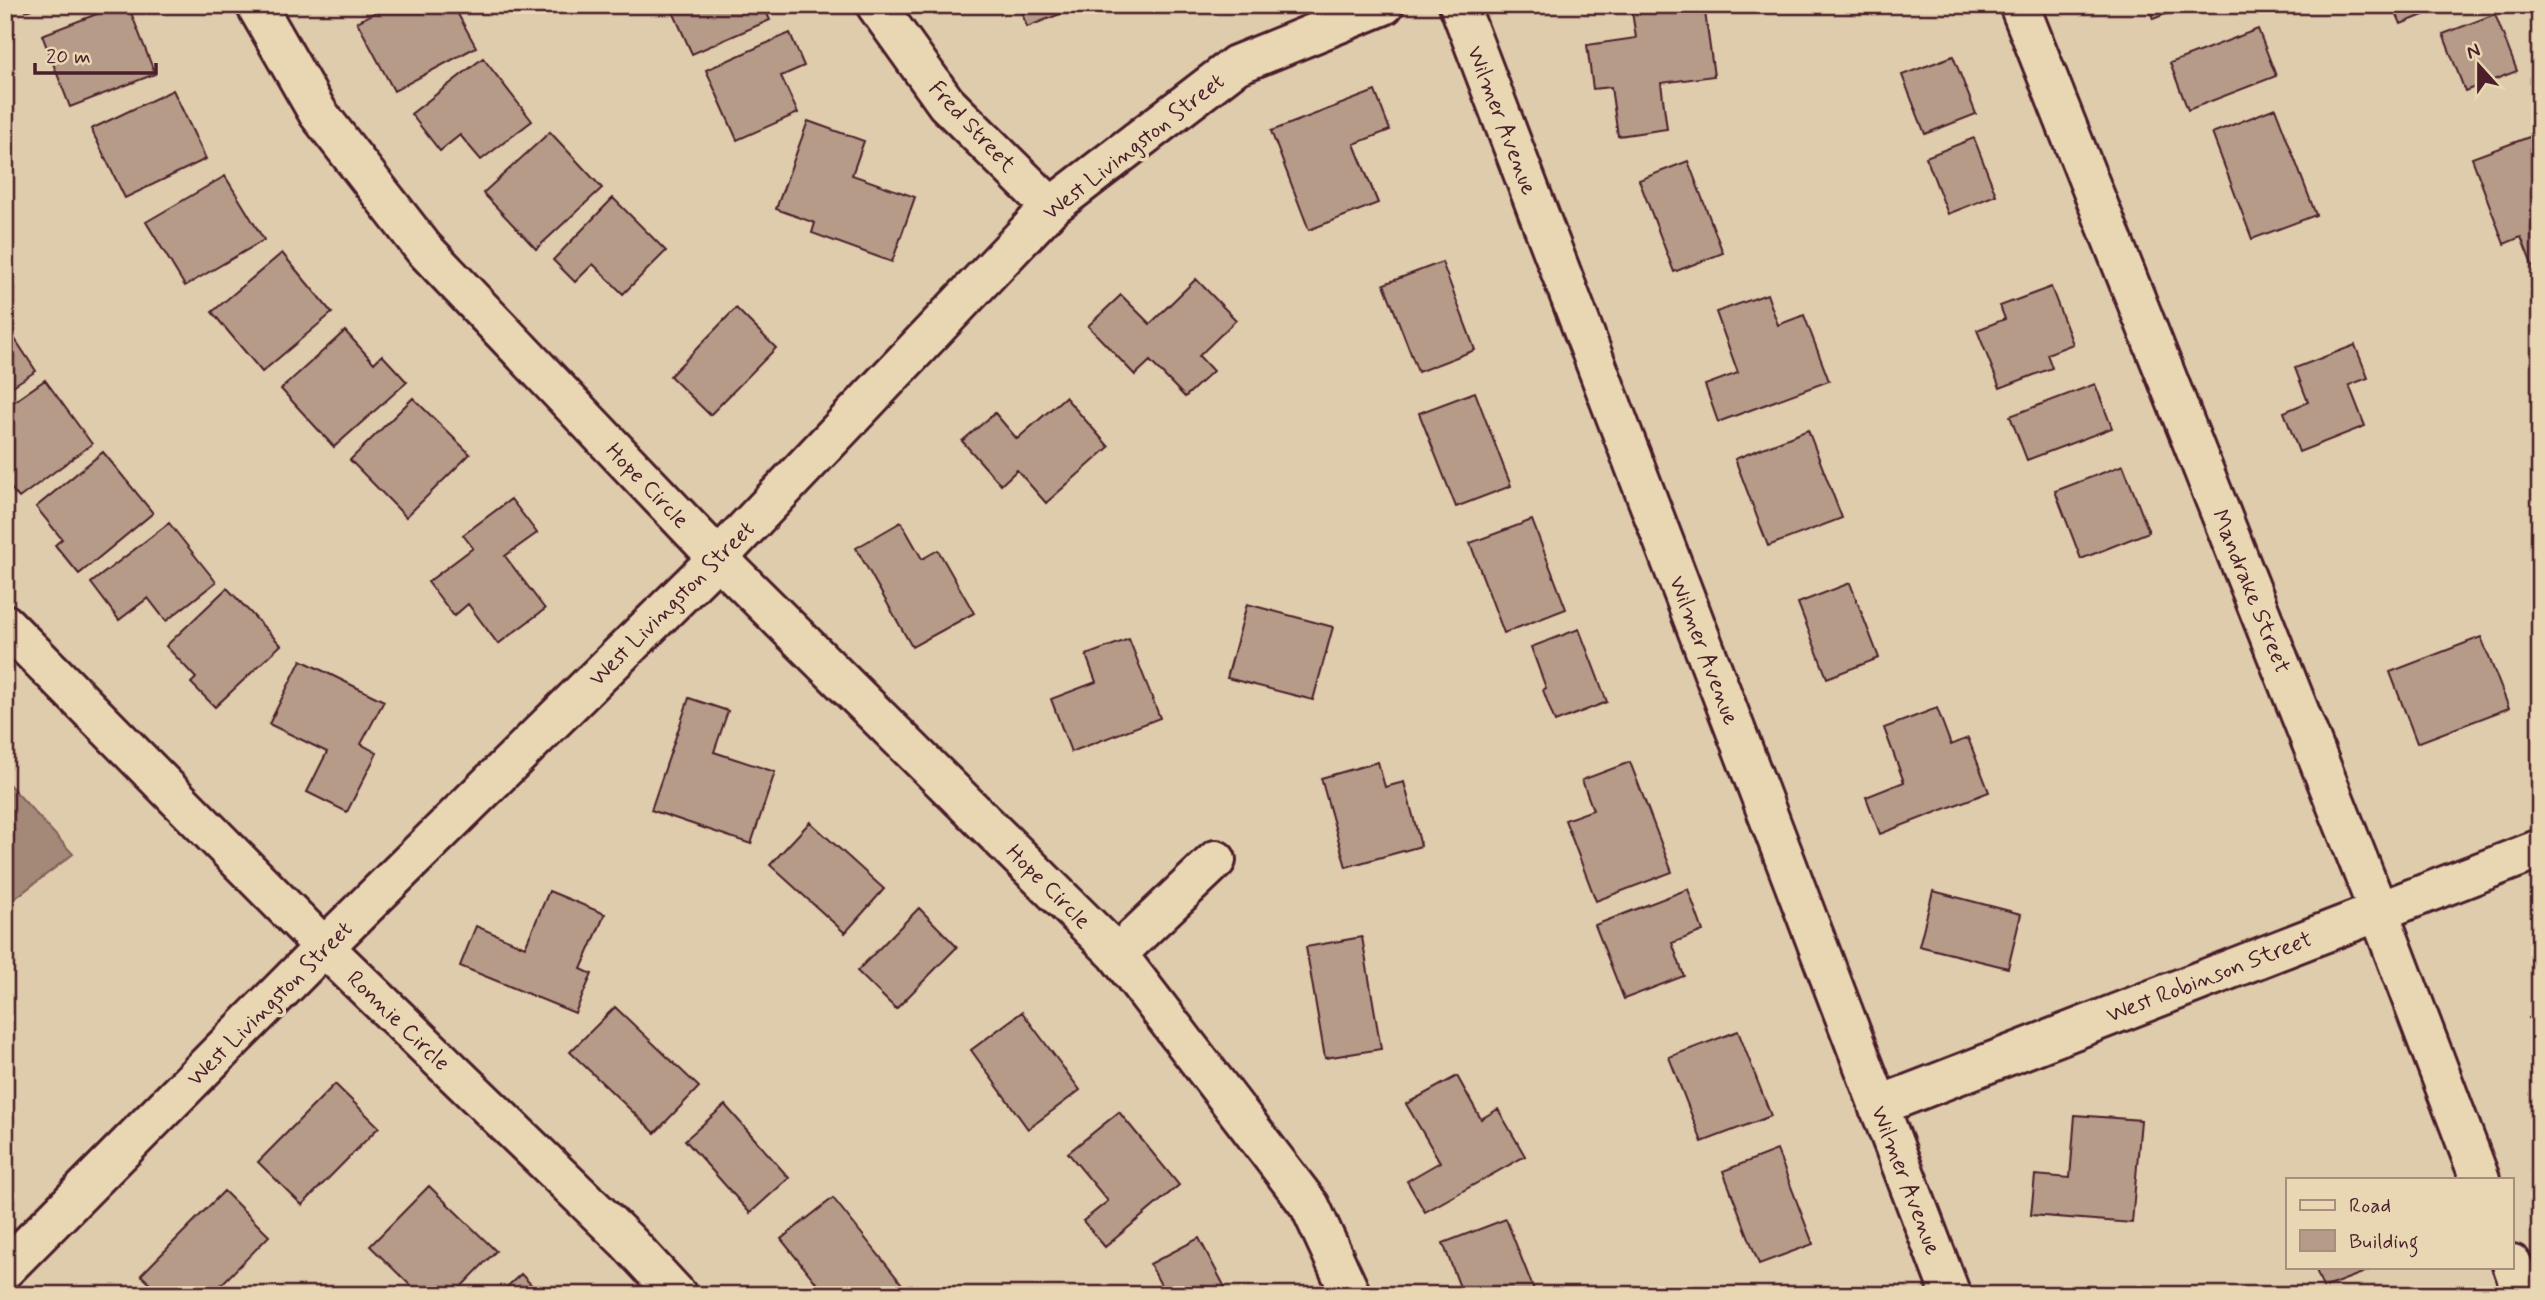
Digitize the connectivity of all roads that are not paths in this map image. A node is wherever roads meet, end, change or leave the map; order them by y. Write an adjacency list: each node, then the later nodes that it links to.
1 (256, 5): 7 (street, Hope Circle)
2 (876, 5): 6 (street, Fred Street)
3 (1384, 5): 6 (street, West Livingston Street)
4 (1459, 5): 14 (street, Wilmer Avenue)
5 (2019, 5): 11 (street, Mandrake Street)
6 (1051, 207): 7 (street, West Livingston Street)
7 (718, 558): 12 (street, West Livingston Street); 13 (street, Hope Circle)
8 (5, 624): 12 (street, Ronnie Circle)
9 (2540, 849): 11 (street, West Robinson Street)
10 (1216, 860): 13 (street)
11 (2378, 910): 14 (street, West Robinson Street); 15 (street, Mandrake Street)
12 (324, 947): 17 (street, West Livingston Street); 18 (street, Ronnie Circle)
13 (1118, 954): 19 (street, Hope Circle)
14 (1878, 1106): 20 (street, Wilmer Avenue)
15 (2480, 1178)
16 (2513, 1268): 21 (street)
17 (5, 1269)
18 (677, 1295)
19 (1351, 1295)
20 (1951, 1295)
21 (2523, 1295)

